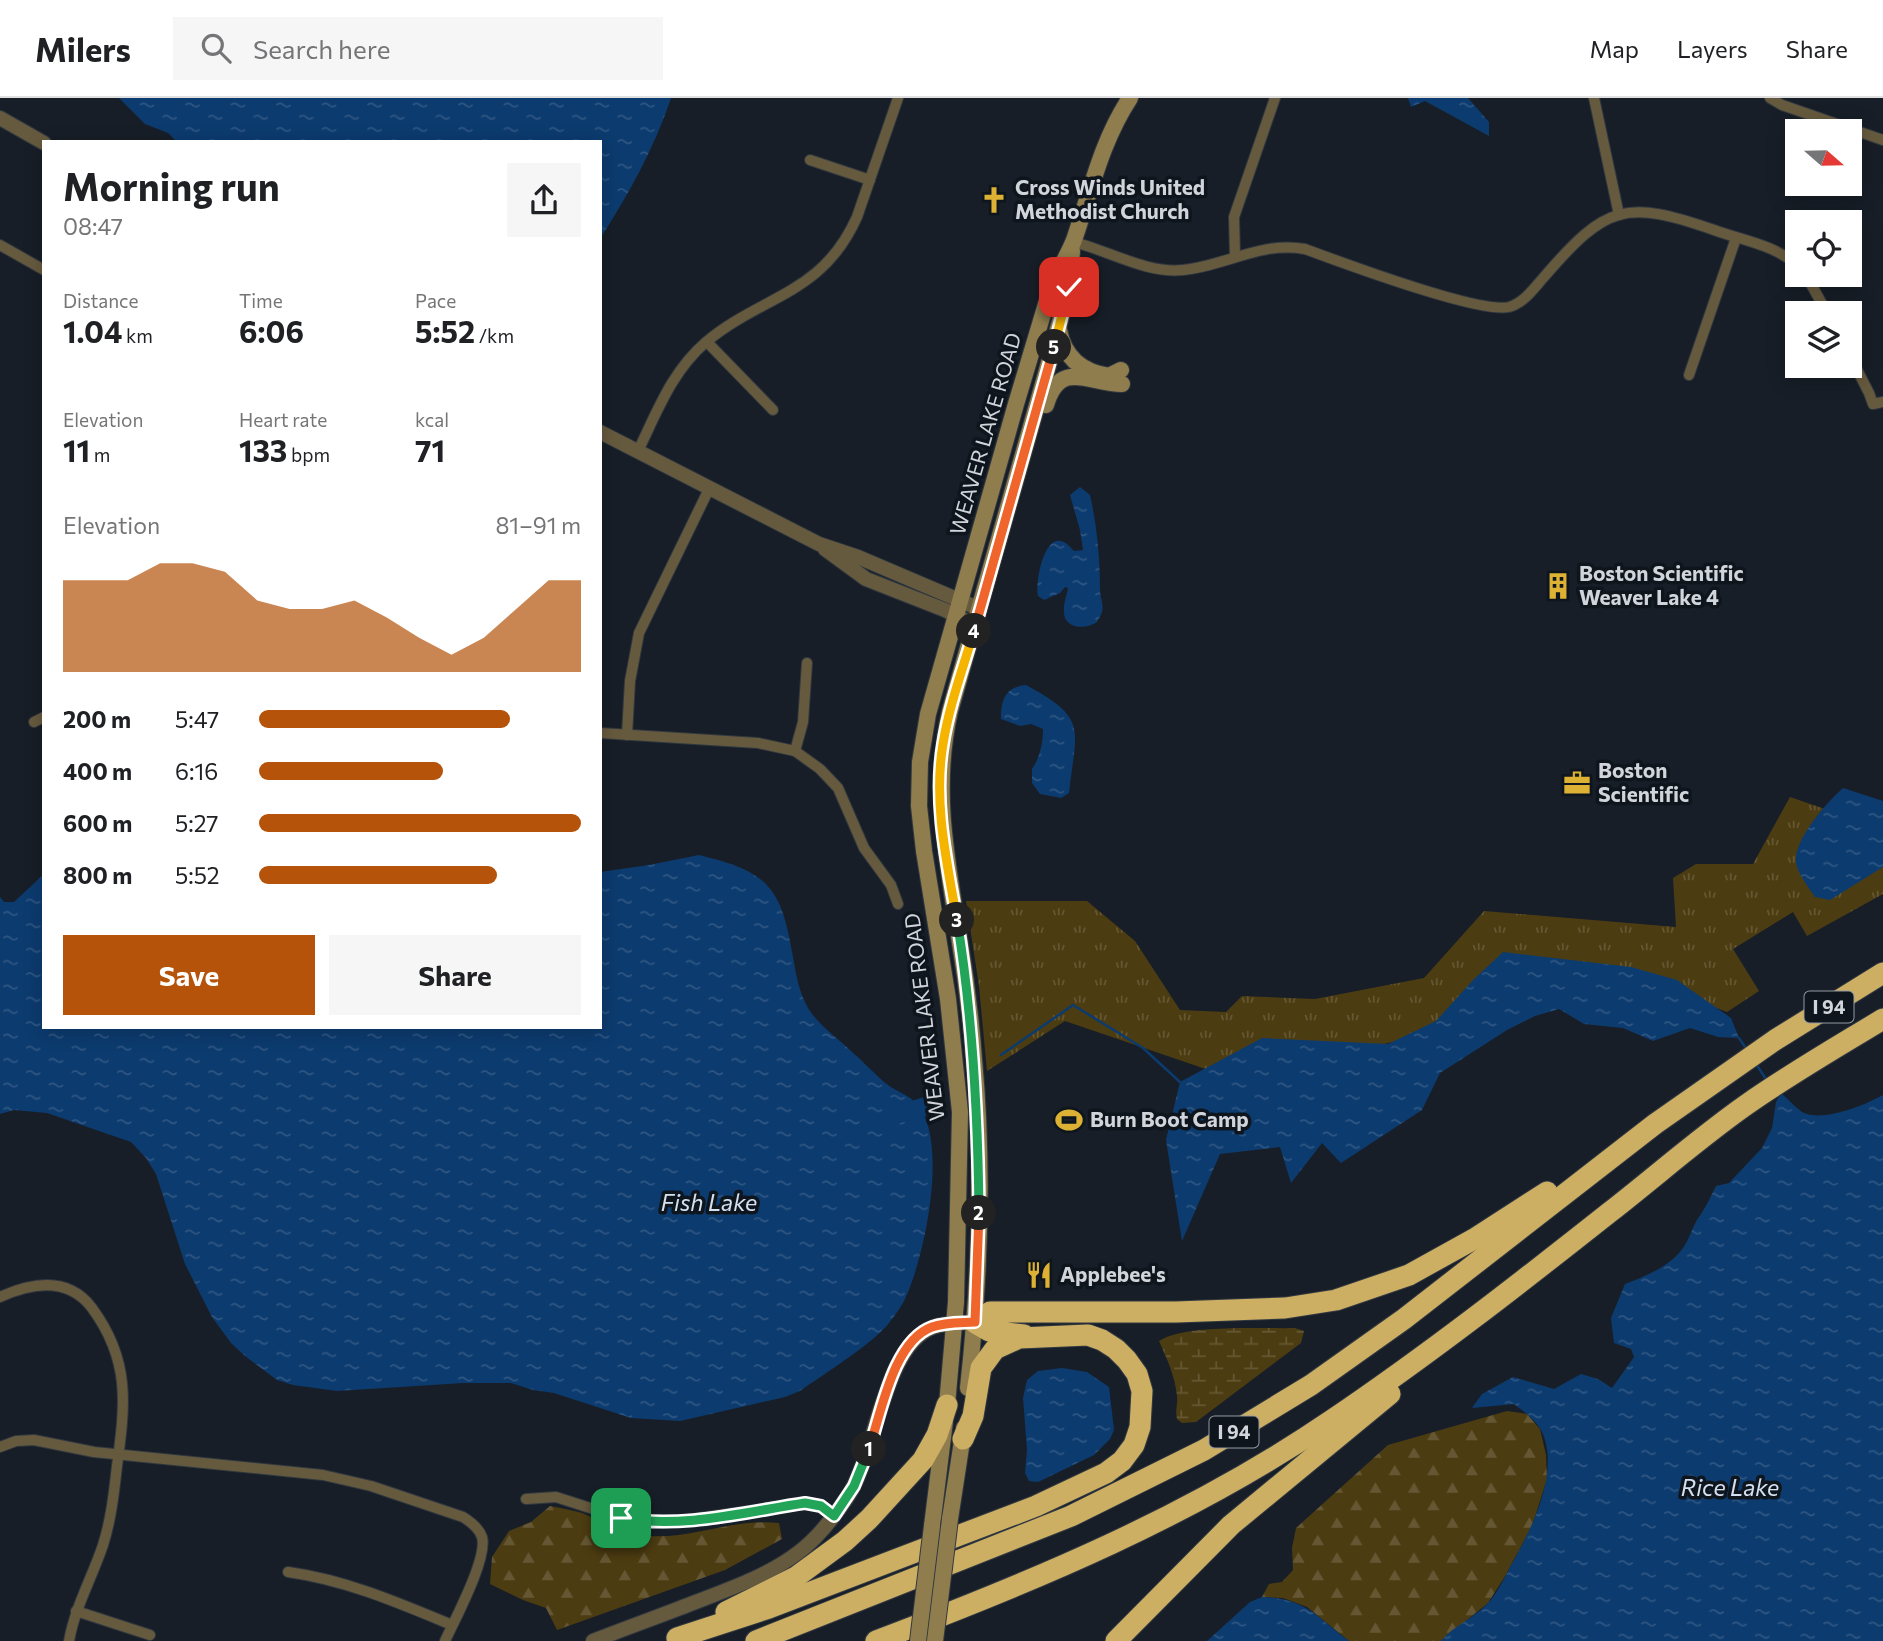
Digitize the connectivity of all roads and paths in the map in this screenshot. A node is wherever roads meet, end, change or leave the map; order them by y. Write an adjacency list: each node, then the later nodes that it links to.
1 (898, 98): 10 (street)
2 (1130, 98): 13 (main road, WEAVER LAKE ROAD)
3 (1275, 98): 15 (street)
4 (1594, 98): 11 (street)
5 (1770, 98): 7 (street)
6 (0, 118): 8 (street)
7 (1883, 141)
8 (42, 142)
9 (810, 160): 10 (street)
10 (870, 180): 19 (street)
11 (1619, 215): 12 (street); 15 (street)
12 (1736, 238): 16 (street); 20 (street)
13 (1073, 242): 15 (street); 18 (main road, WEAVER LAKE ROAD); 28 (main road, WEAVER LAKE ROAD)
14 (0, 245): 17 (street)
15 (1235, 256)
16 (1785, 257)
17 (42, 269)
18 (1058, 328): 25 (main road, WEAVER LAKE ROAD); 25 (main road)
19 (707, 342): 23 (street); 26 (street)
20 (1689, 375)
21 (1861, 378): 22 (street)
22 (1878, 403)
23 (773, 410)
24 (602, 433): 26 (street)
25 (1027, 444): 29 (main road, WEAVER LAKE ROAD)
26 (638, 451): 27 (street)
27 (710, 486): 28 (street); 33 (street)
28 (958, 608): 29 (street); 30 (street); 42 (main road, WEAVER LAKE ROAD)
29 (981, 609): 30 (main road, WEAVER LAKE ROAD)
30 (976, 626): 41 (main road, WEAVER LAKE ROAD)
31 (807, 663): 34 (street)
32 (602, 733): 33 (street)
33 (627, 735): 34 (street)
34 (795, 751): 35 (street)
35 (898, 904)
36 (1883, 973): 38 (highway, I 94)
37 (1883, 1019): 39 (highway, I 94)
38 (1655, 1124): 41 (highway); 60 (highway, I 94)
39 (1509, 1292): 61 (highway, I 94); 64 (highway)
40 (0, 1297): 48 (street)
41 (975, 1322): 42 (street); 44 (highway); 46 (main road, WEAVER LAKE ROAD)
42 (954, 1323): 45 (main road, WEAVER LAKE ROAD); 50 (street)
43 (1088, 1335): 44 (highway); 55 (highway); 59 (highway)
44 (1030, 1336): 46 (highway)
45 (947, 1405): 55 (highway); 62 (main road, WEAVER LAKE ROAD, bridge)
46 (963, 1439): 63 (main road, WEAVER LAKE ROAD, bridge)
47 (0, 1447): 48 (street)
48 (119, 1454): 52 (street); 53 (street)
49 (526, 1499): 50 (street)
50 (834, 1516): 58 (street)
51 (288, 1572): 53 (street)
52 (76, 1611): 54 (street); 56 (street)
53 (452, 1625): 57 (street)
54 (150, 1636)
55 (673, 1640)
56 (69, 1641)
57 (445, 1641)
58 (593, 1641)
59 (710, 1641)
60 (755, 1641)
61 (876, 1641)
62 (918, 1641)
63 (935, 1641)
64 (1116, 1641)

